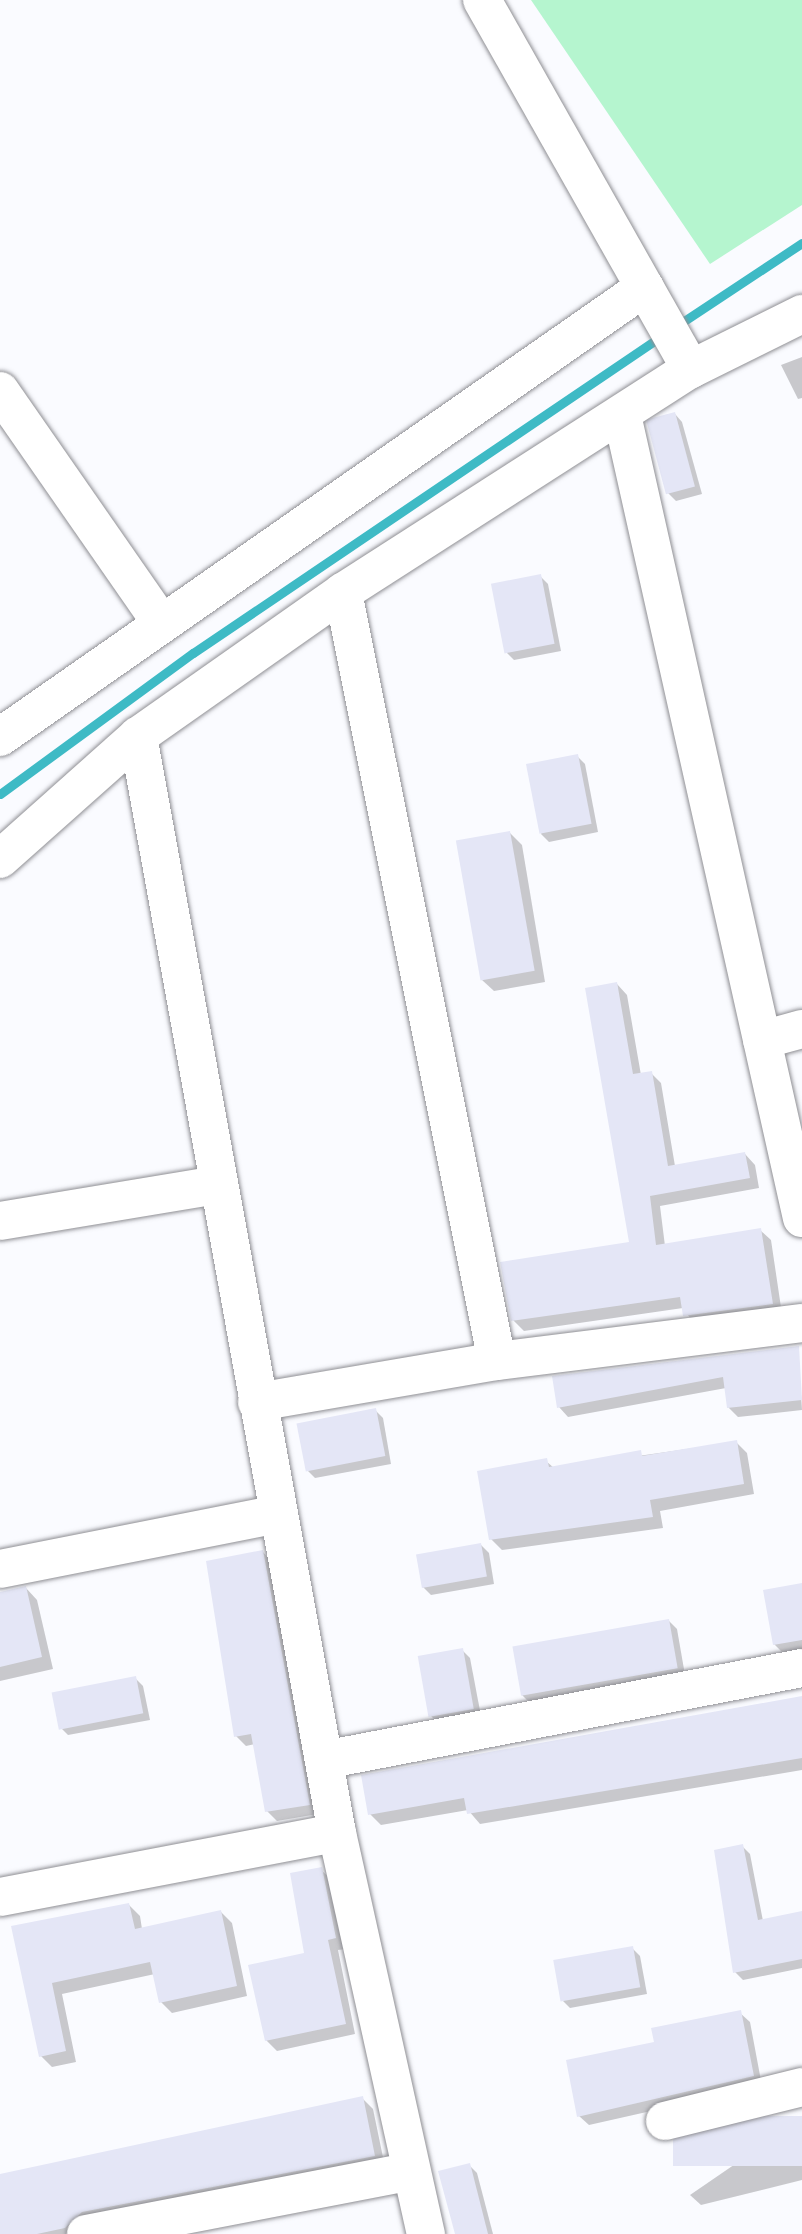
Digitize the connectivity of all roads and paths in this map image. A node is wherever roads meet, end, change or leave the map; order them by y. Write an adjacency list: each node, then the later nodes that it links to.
1 (482, 0): 3 (street)
2 (802, 314): 3 (street)
3 (669, 329): 5 (street); 7 (street)
4 (0, 391): 7 (street)
5 (622, 415): 6 (street); 12 (street)
6 (343, 592): 8 (street); 17 (street)
7 (160, 621): 9 (street)
8 (138, 736): 10 (street); 13 (street)
9 (0, 737)
10 (0, 859)
11 (802, 1029): 12 (street)
12 (762, 1040): 14 (street)
13 (218, 1185): 15 (street); 18 (street)
14 (802, 1218)
15 (0, 1221)
16 (802, 1323): 17 (street)
17 (497, 1361): 18 (street)
18 (257, 1402): 19 (street)
19 (277, 1514): 20 (street); 22 (street)
20 (0, 1569)
21 (802, 1668): 22 (street)
22 (324, 1760): 23 (street)
23 (337, 1833): 24 (street); 27 (street)
24 (0, 1897)
25 (802, 2087): 26 (street)
26 (665, 2121)
27 (409, 2172): 28 (street); 29 (street)
28 (86, 2234)
29 (426, 2234)

